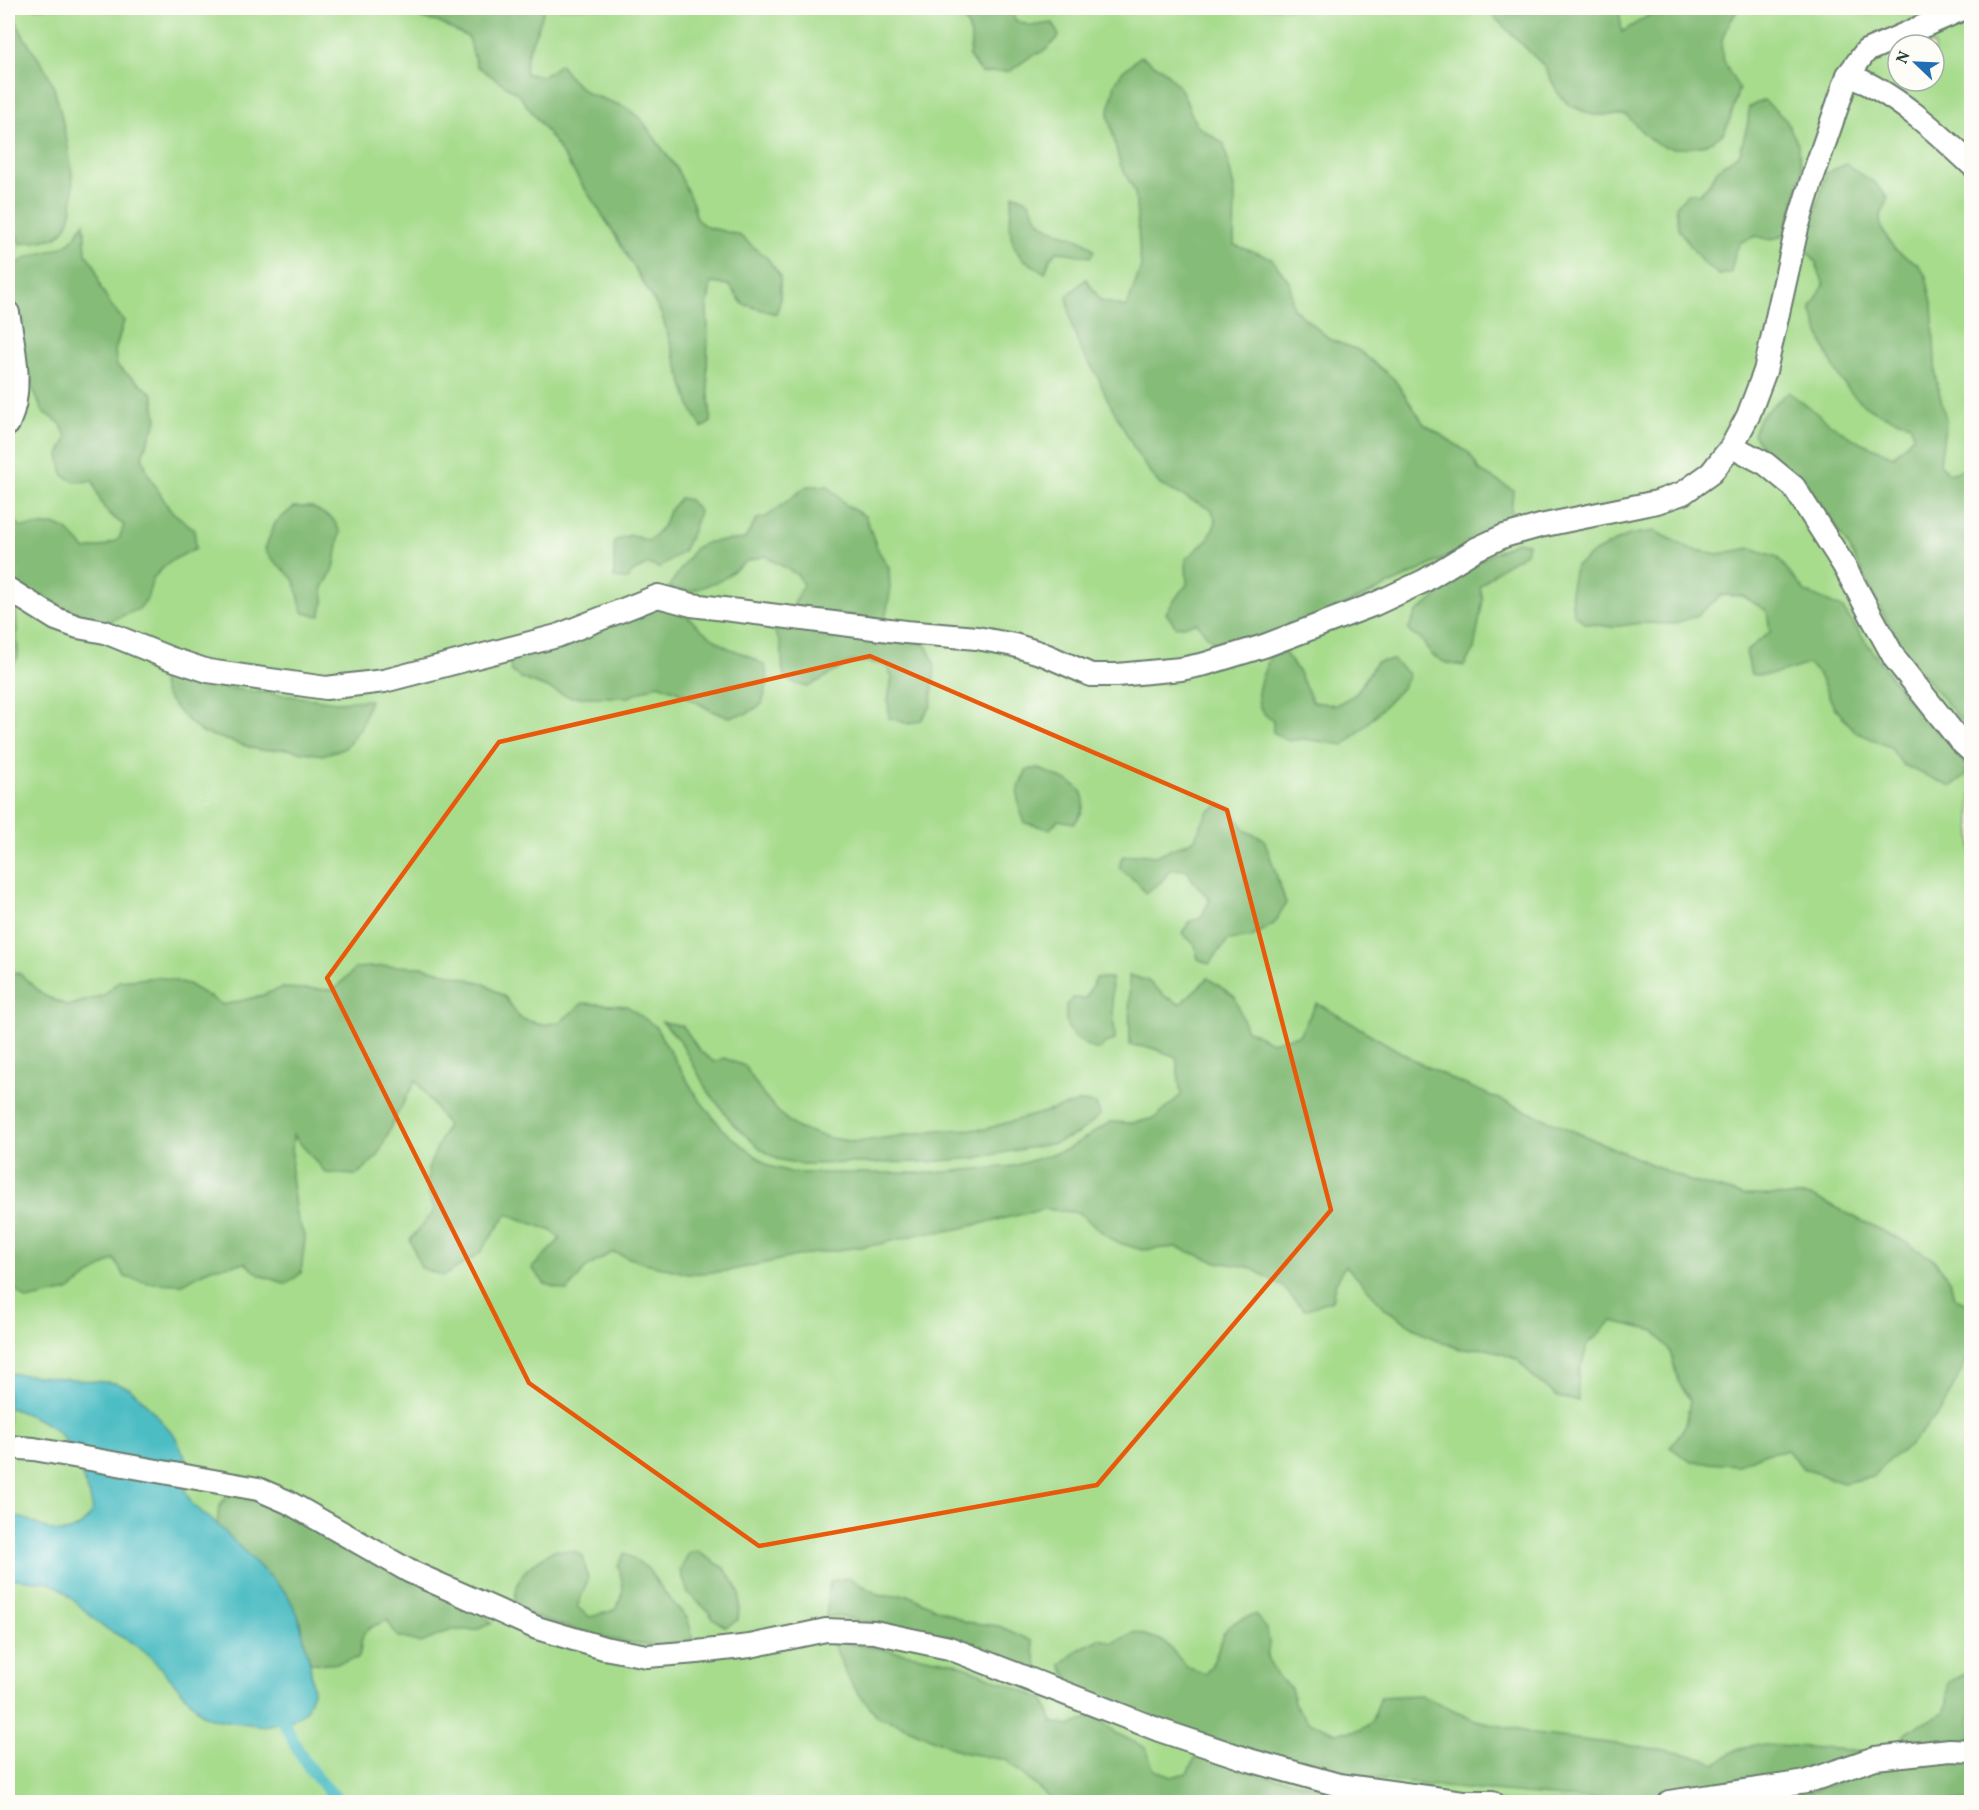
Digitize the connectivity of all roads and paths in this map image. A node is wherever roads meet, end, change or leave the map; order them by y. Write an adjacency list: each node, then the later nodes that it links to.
1 (1965, 8): 2 (lane)
2 (1848, 75): 3 (lane); 6 (lane)
3 (1971, 165)
4 (8, 313): 5 (lane)
5 (8, 424)
6 (1732, 446): 7 (lane); 8 (lane)
7 (8, 589)
8 (1971, 752)
9 (8, 1447): 11 (lane)
10 (1971, 1751): 12 (lane)
11 (1492, 1803)
12 (1668, 1803)

